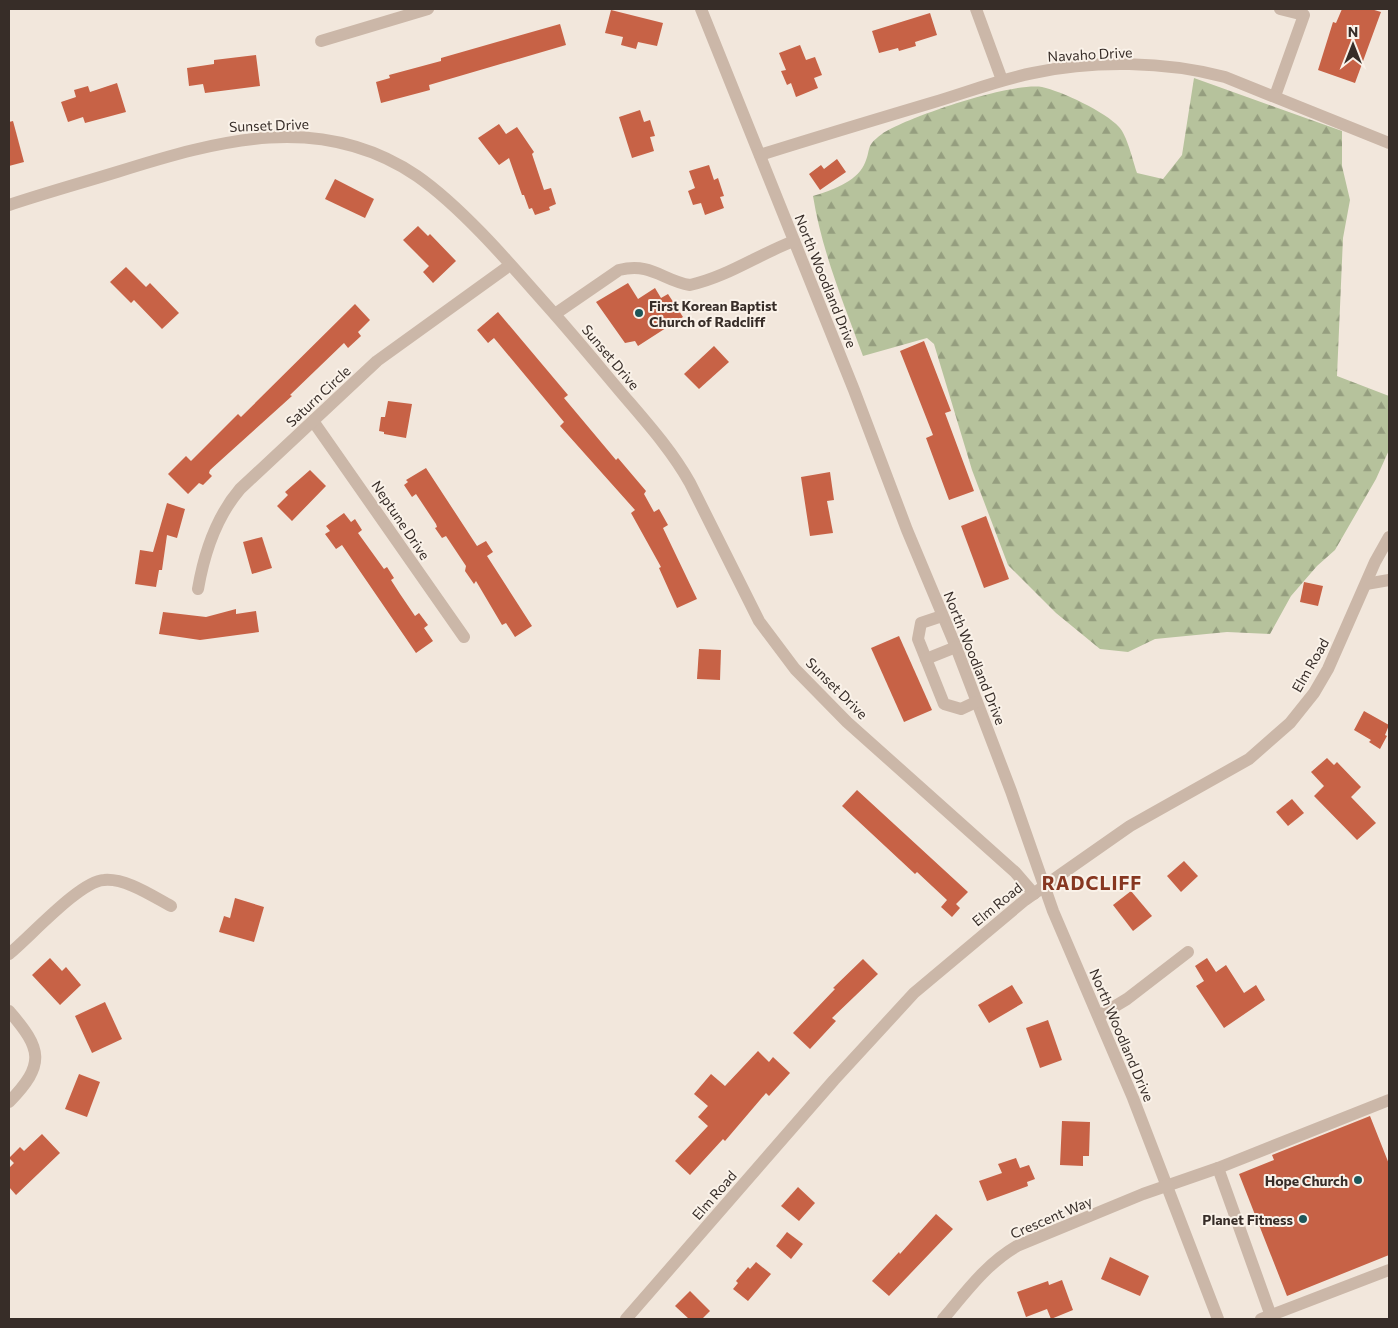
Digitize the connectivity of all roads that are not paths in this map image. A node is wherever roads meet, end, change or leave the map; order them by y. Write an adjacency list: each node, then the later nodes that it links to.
1 (428, 9): 5 (street)
2 (701, 9): 9 (street, North Woodland Drive)
3 (976, 9): 6 (street)
4 (1280, 9): 7 (street)
5 (321, 41)
6 (1002, 80): 7 (street, Navaho Drive); 9 (street, Navaho Drive)
7 (1275, 96): 8 (street, Navaho Drive)
8 (1389, 143)
9 (760, 155): 11 (street, North Woodland Drive)
10 (9, 205): 12 (street, Sunset Drive)
11 (794, 241): 13 (street); 19 (street, North Woodland Drive)
12 (510, 265): 13 (street, Sunset Drive); 14 (street, Saturn Circle)
13 (555, 314): 25 (street, Sunset Drive)
14 (313, 421): 18 (street, Saturn Circle); 20 (street, Neptune Drive)
15 (1389, 536): 17 (street, Elm Road)
16 (1389, 580): 17 (street)
17 (1366, 584): 24 (street, Elm Road)
18 (198, 589)
19 (942, 616): 21 (street, North Woodland Drive); 22 (street)
20 (464, 637)
21 (956, 648): 22 (street); 23 (street, North Woodland Drive)
22 (926, 658): 23 (street)
23 (976, 702): 24 (street, North Woodland Drive)
24 (1045, 886): 25 (street, Elm Road); 30 (street, North Woodland Drive)
25 (1034, 894): 37 (street, Elm Road)
26 (171, 906): 28 (street)
27 (1188, 952): 30 (street)
28 (9, 954)
29 (9, 1011): 32 (street)
30 (1099, 1016): 34 (street, North Woodland Drive)
31 (1389, 1100): 33 (street, Crescent Way)
32 (9, 1102)
33 (1218, 1168): 34 (street, Crescent Way); 36 (street)
34 (1166, 1186): 38 (street, Crescent Way); 39 (street, North Woodland Drive)
35 (1389, 1270): 36 (street)
36 (1266, 1318)
37 (626, 1319)
38 (943, 1319)
39 (1218, 1319)

